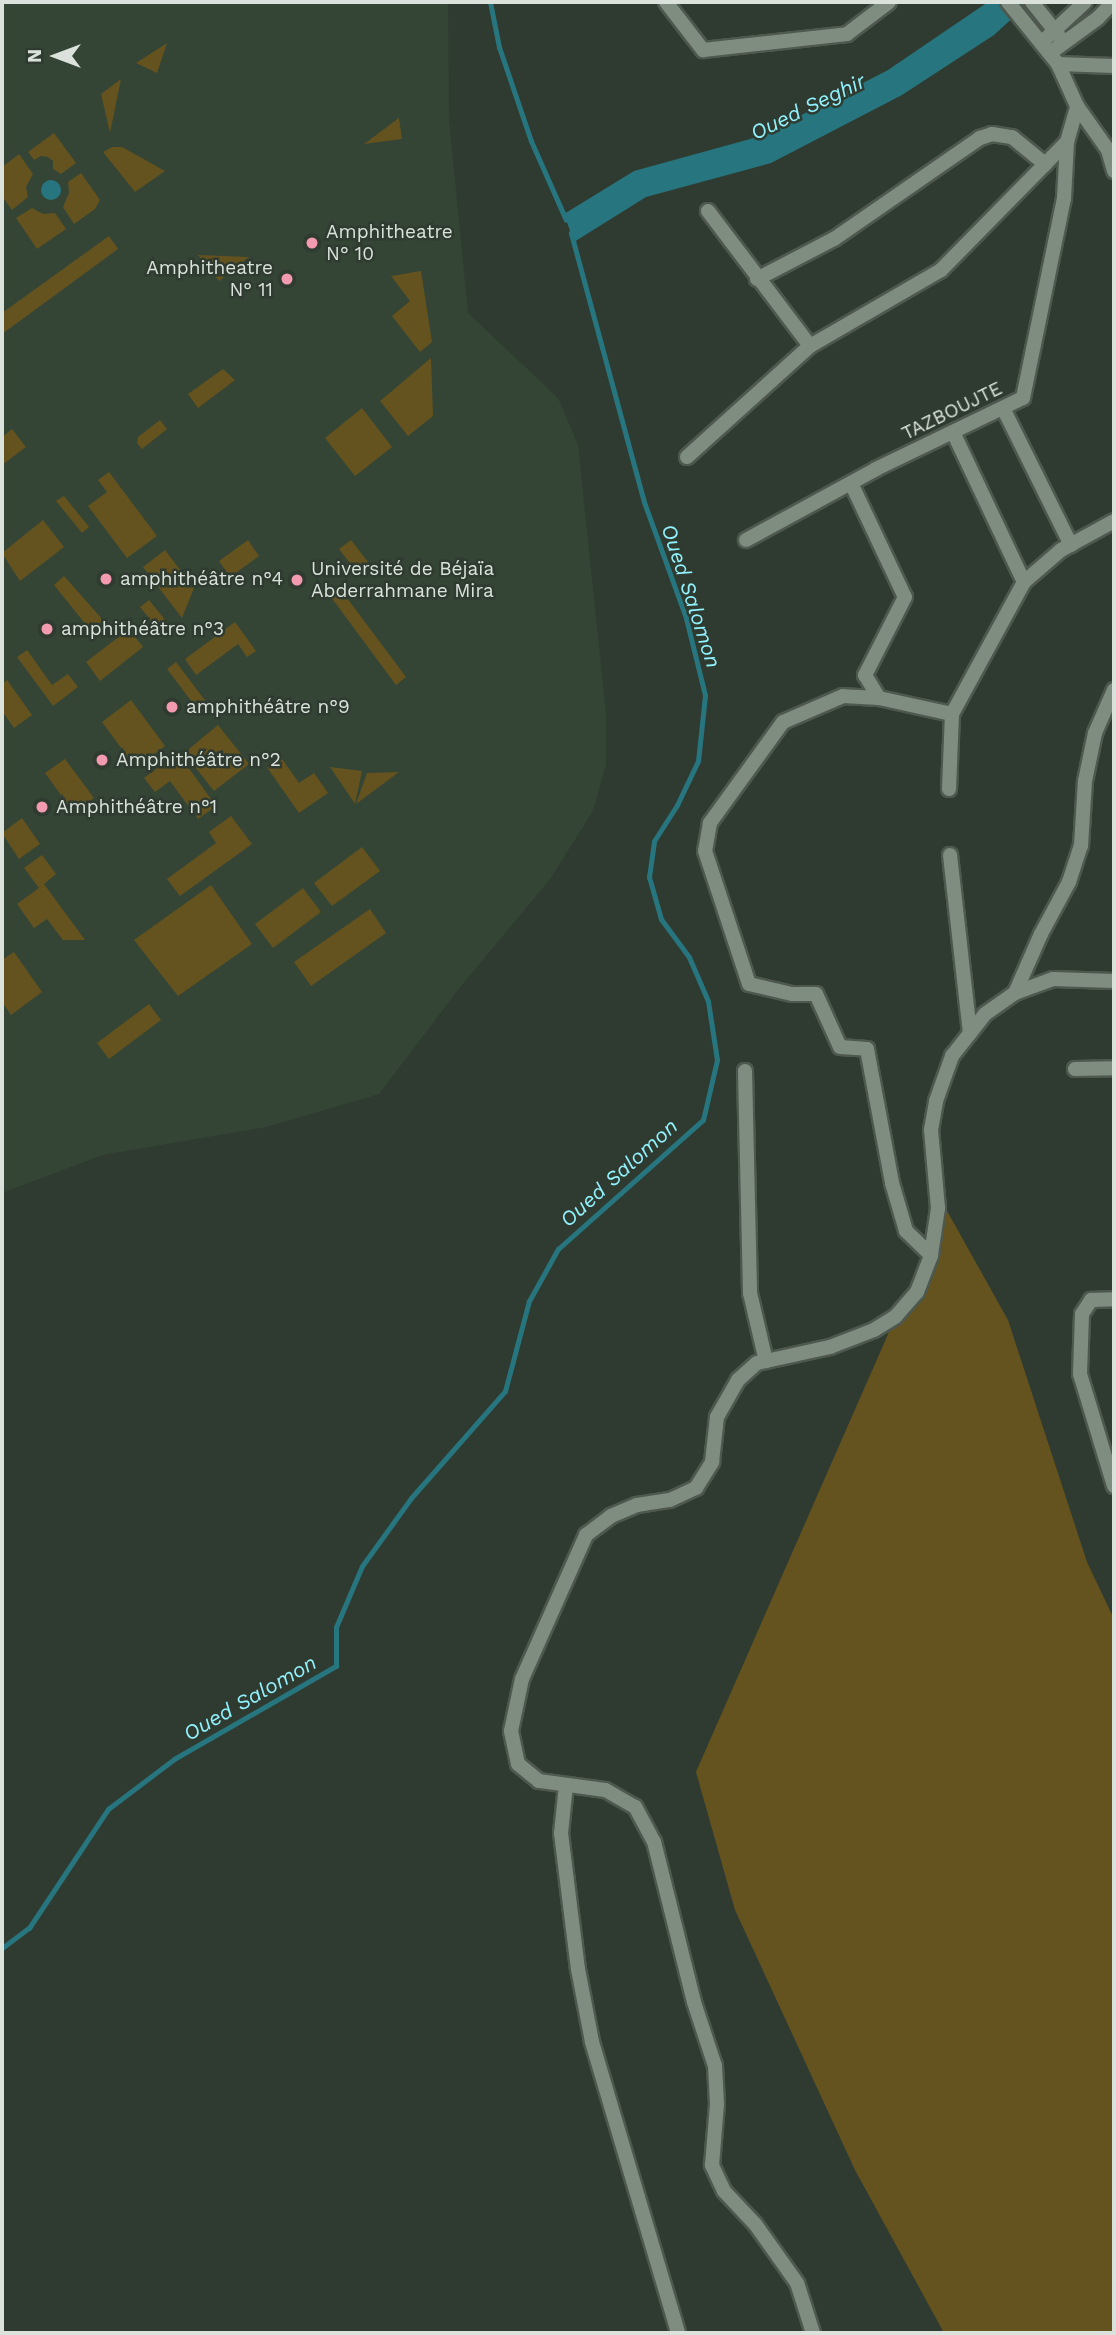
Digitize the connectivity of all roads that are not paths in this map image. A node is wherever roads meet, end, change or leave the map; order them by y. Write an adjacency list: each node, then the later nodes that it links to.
1 (666, 2): 2 (street)
2 (889, 2)
3 (1008, 2): 9 (street)
4 (1032, 2): 7 (street)
5 (1085, 2): 7 (street)
6 (1112, 2): 8 (street)
7 (1055, 31): 8 (street); 9 (street)
8 (1065, 44): 9 (street)
9 (1050, 53): 10 (street); 11 (street)
10 (1114, 66)
11 (1077, 106): 12 (street, TAZBOUJTE); 14 (street)
12 (1067, 142): 13 (street); 18 (street, TAZBOUJTE)
13 (1045, 164): 16 (street); 17 (street)
14 (1114, 171)
15 (708, 211): 16 (street)
16 (757, 279): 17 (street)
17 (810, 346): 20 (street)
18 (1003, 408): 19 (street, TAZBOUJTE); 24 (street)
19 (953, 432): 21 (street, TAZBOUJTE); 25 (street)
20 (687, 457)
21 (851, 483): 23 (street, TAZBOUJTE); 26 (street)
22 (1114, 521): 24 (street)
23 (746, 540)
24 (1072, 545): 25 (street)
25 (1024, 582): 30 (street)
26 (865, 675): 28 (street); 29 (street)
27 (1114, 690): 34 (street)
28 (843, 696): 29 (street); 39 (street)
29 (878, 698): 30 (street)
30 (952, 714): 31 (street)
31 (948, 789)
32 (950, 855): 35 (street)
33 (1114, 981): 34 (street)
34 (1016, 993): 35 (street)
35 (970, 1033): 39 (street)
36 (1114, 1068): 37 (street)
37 (1075, 1069)
38 (745, 1071): 41 (street)
39 (931, 1255): 41 (street)
40 (1114, 1299): 42 (street)
41 (766, 1361): 43 (street)
42 (1114, 1486)
43 (566, 1785): 44 (street); 45 (street)
44 (678, 2333)
45 (813, 2333)

